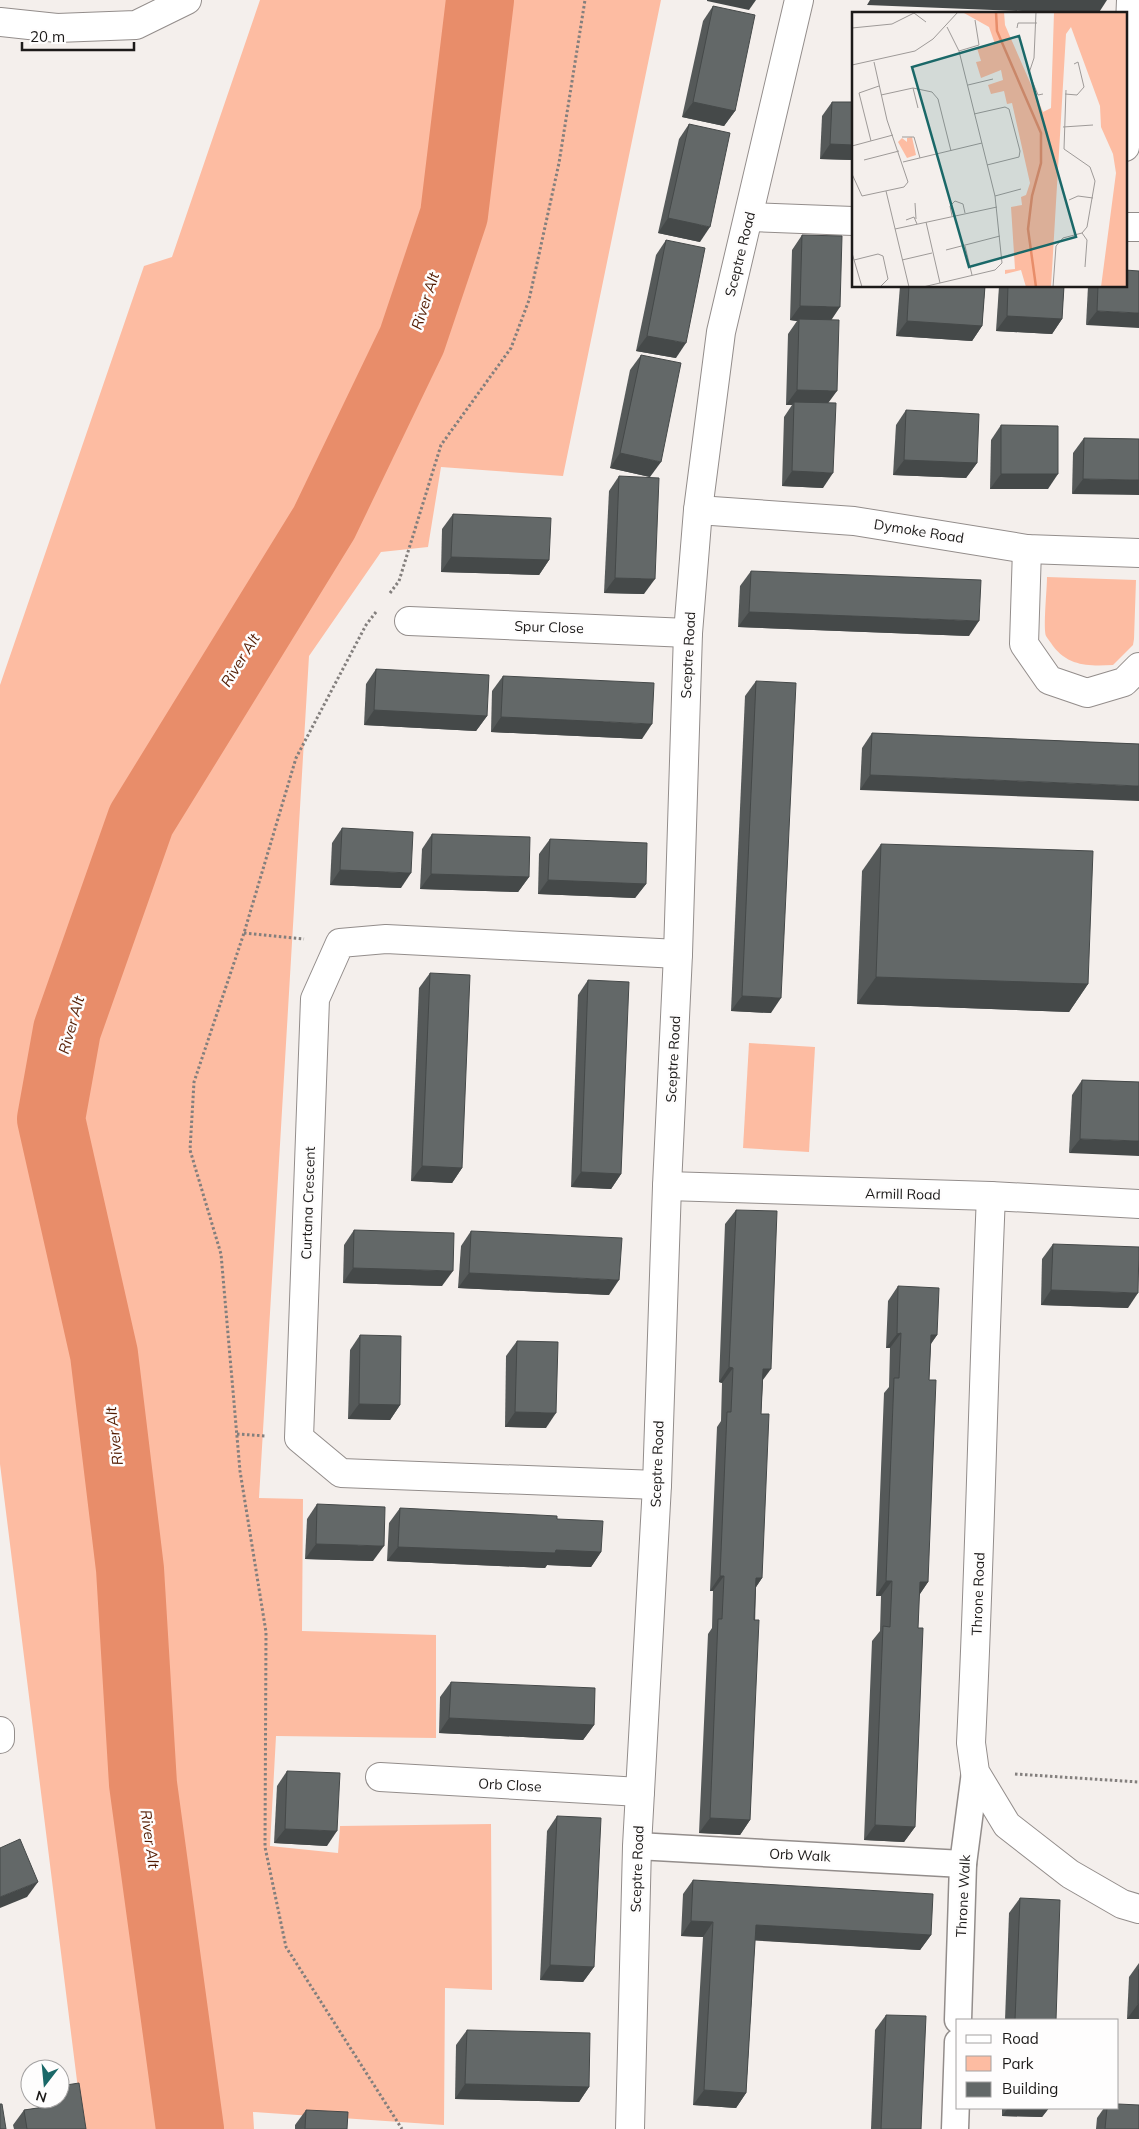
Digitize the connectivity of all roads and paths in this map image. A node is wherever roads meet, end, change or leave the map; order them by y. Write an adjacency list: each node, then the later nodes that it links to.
1 (187, 0): 4 (street)
2 (798, 0): 6 (street, Sceptre Road)
3 (1131, 0): 5 (street)
4 (0, 22)
5 (1126, 123)
6 (750, 217): 7 (street); 10 (street, Sceptre Road)
7 (852, 221)
8 (1126, 227): 9 (street)
9 (1139, 227)
10 (698, 510): 11 (street, Dymoke Road); 14 (street, Sceptre Road)
11 (1027, 549): 12 (street, Dymoke Road); 15 (street)
12 (1139, 553)
13 (409, 621): 14 (street, Spur Close)
14 (688, 633): 18 (street, Sceptre Road)
15 (1139, 667)
16 (244, 932): 17 (path)
17 (340, 943): 18 (street); 22 (street, Curtana Crescent)
18 (678, 954): 19 (street, Sceptre Road)
19 (667, 1186): 20 (street, Armill Road); 22 (street, Sceptre Road)
20 (991, 1196): 21 (street, Armill Road); 25 (street, Throne Road)
21 (1139, 1204)
22 (657, 1485): 28 (street, Sceptre Road)
23 (0, 1731): 24 (street)
24 (0, 1740)
25 (975, 1772): 27 (path); 30 (street, Throne Walk); 31 (street, Throne Road)
26 (380, 1777): 28 (street, Orb Close)
27 (1139, 1782)
28 (640, 1792): 29 (street, Sceptre Road)
29 (637, 1846): 30 (street, Orb Walk); 34 (street, Sceptre Road)
30 (963, 1864): 32 (street, Throne Walk)
31 (1139, 1908)
32 (958, 2019)
33 (956, 2100): 35 (street)
34 (630, 2129)
35 (955, 2129)

